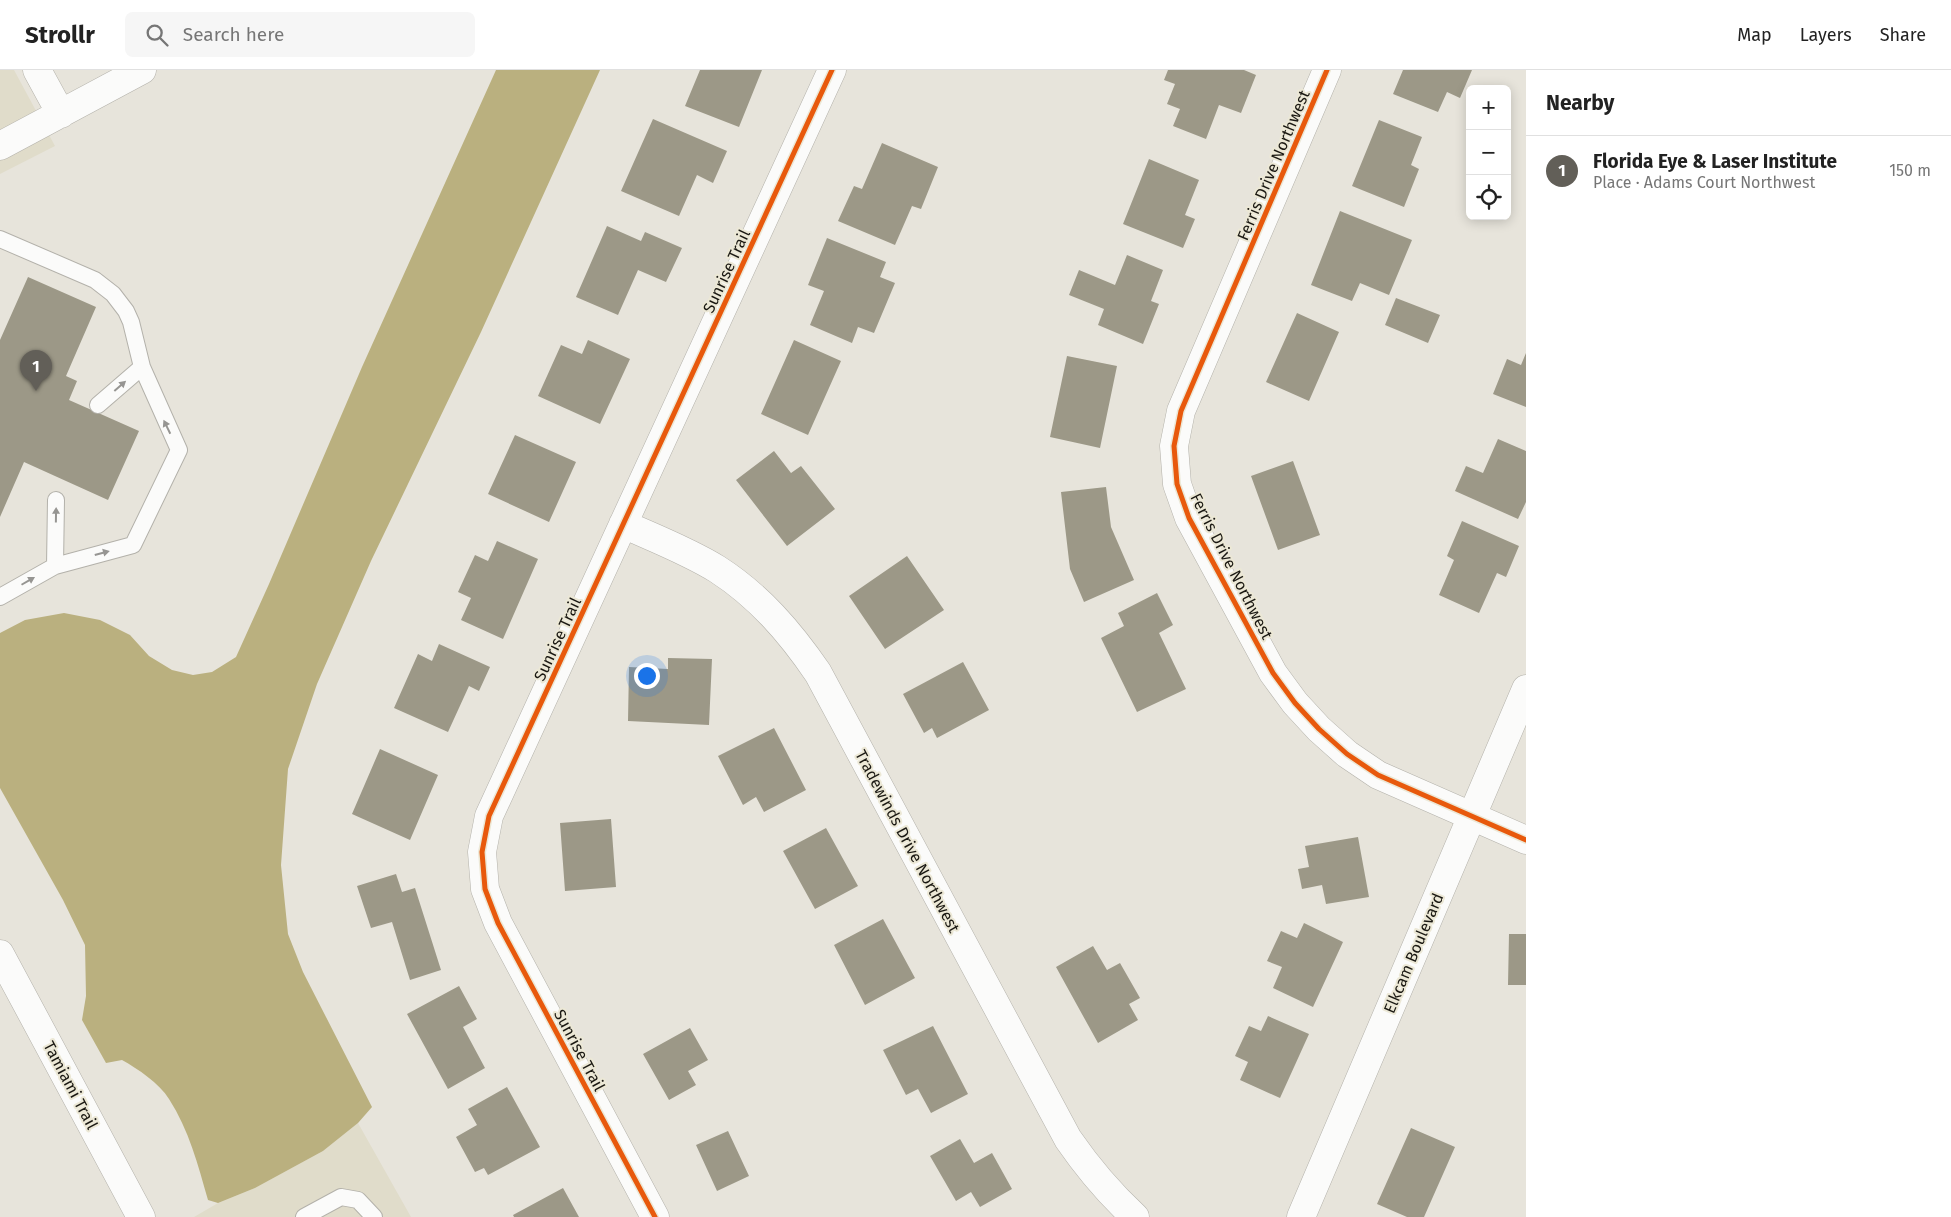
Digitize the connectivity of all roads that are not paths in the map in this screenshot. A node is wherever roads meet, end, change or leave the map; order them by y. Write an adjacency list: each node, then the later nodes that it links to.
1 (37, 70): 5 (street)
2 (142, 70): 5 (street)
3 (832, 70): 11 (street, Sunrise Trail)
4 (1327, 70): 15 (street, Ferris Drive Northwest)
5 (61, 114): 6 (street)
6 (0, 146)
7 (0, 239): 8 (lane)
8 (142, 367): 9 (lane, one-way to 8); 12 (lane, one-way to 8)
9 (98, 405)
10 (56, 500): 12 (lane, one-way to 10)
11 (623, 524): 21 (street, Sunrise Trail); 22 (street, Tradewinds Drive Northwest)
12 (55, 566): 13 (lane, one-way to 12)
13 (0, 597)
14 (1526, 689): 15 (street, Elkcam Boulevard)
15 (1472, 817): 16 (street, Ferris Drive Northwest); 23 (street, Elkcam Boulevard)
16 (1526, 840)
17 (0, 954): 18 (street, Tamiami Trail)
18 (141, 1217)
19 (304, 1217): 20 (lane)
20 (374, 1217)
21 (655, 1217)
22 (1135, 1217)
23 (1301, 1217)

